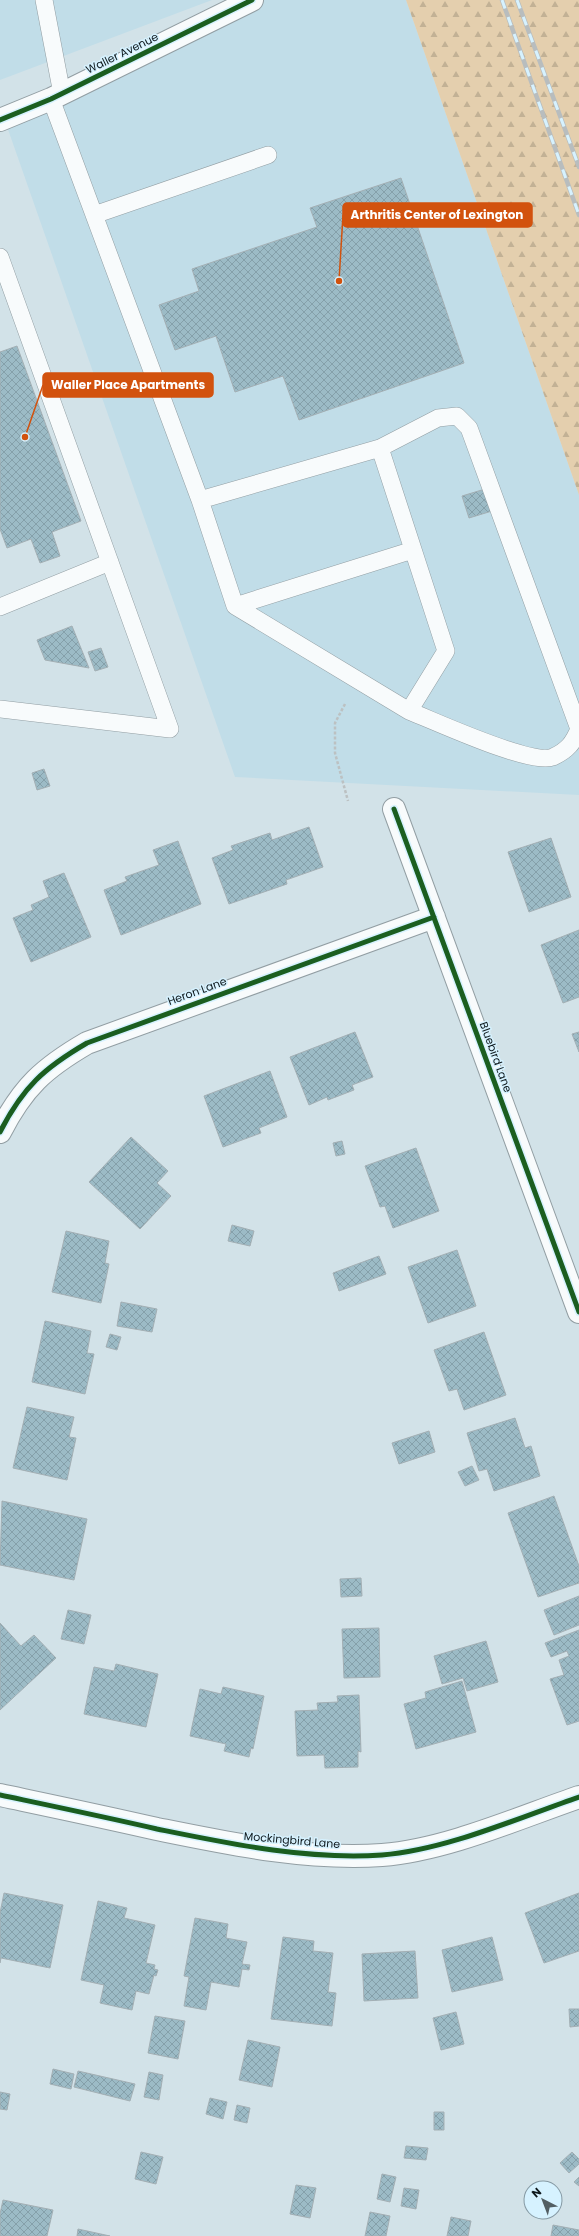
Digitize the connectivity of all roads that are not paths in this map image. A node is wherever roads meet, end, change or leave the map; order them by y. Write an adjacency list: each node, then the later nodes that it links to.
1 (44, 0): 3 (lane)
2 (252, 0): 3 (street, Waller Avenue)
3 (56, 96): 4 (street, Waller Avenue); 6 (lane)
4 (0, 120)
5 (268, 155): 6 (lane)
6 (94, 215): 9 (lane)
7 (0, 259): 11 (lane)
8 (380, 448): 9 (lane); 10 (lane); 15 (lane)
9 (200, 500): 12 (lane)
10 (413, 550): 12 (lane); 15 (lane)
11 (110, 562): 13 (lane); 14 (lane)
12 (235, 606): 15 (lane)
13 (0, 607)
14 (0, 709)
15 (409, 711)
16 (394, 809): 17 (street, Bluebird Lane)
17 (434, 917): 18 (street, Heron Lane); 19 (street, Bluebird Lane)
18 (0, 1132)
19 (579, 1312)
20 (0, 1795): 21 (street, Mockingbird Lane)
21 (579, 1797)

